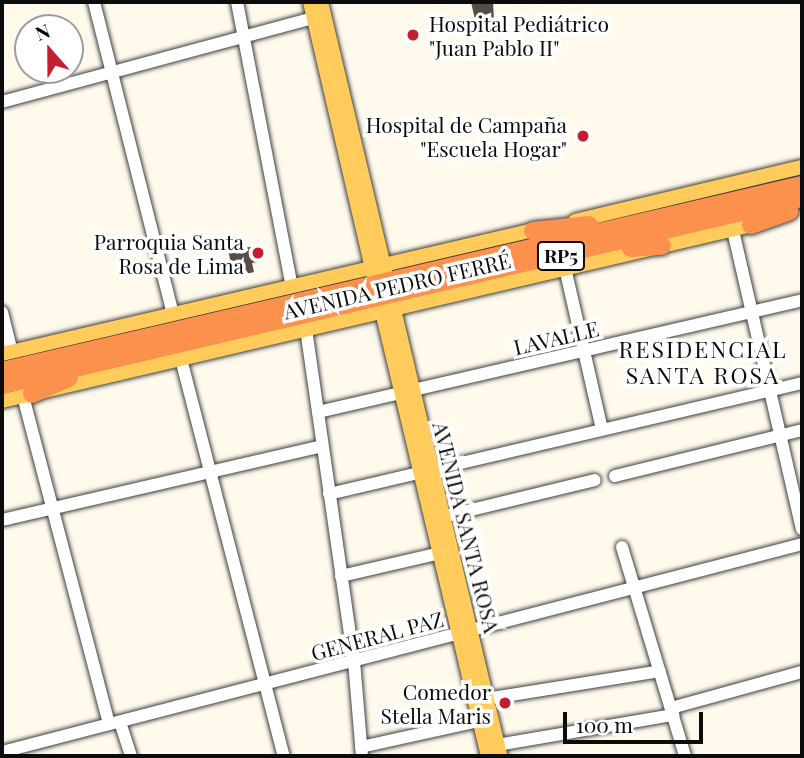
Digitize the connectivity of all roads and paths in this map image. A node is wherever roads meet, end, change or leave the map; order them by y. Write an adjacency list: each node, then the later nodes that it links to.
1 (94, 2): 7 (street)
2 (237, 2): 6 (street)
3 (310, 2): 5 (main road)
4 (321, 2): 22 (main road)
5 (314, 18): 6 (street); 22 (main road)
6 (243, 37): 7 (street); 21 (street)
7 (111, 72): 8 (street); 27 (street)
8 (2, 102)
9 (802, 167): 13 (main road, AVENIDA PEDRO FERRÉ)
10 (802, 185): 13 (highway, AVENIDA PEDRO FERRÉ)
11 (802, 198): 13 (highway, AVENIDA PEDRO FERRÉ)
12 (802, 207): 16 (highway)
13 (728, 209): 15 (highway, AVENIDA PEDRO FERRÉ); 16 (main road, AVENIDA PEDRO FERRÉ); 17 (main road, AVENIDA PEDRO FERRÉ); 18 (main road, AVENIDA PEDRO FERRÉ); 19 (highway, AVENIDA PEDRO FERRÉ / RP5); 25 (street)
14 (802, 213): 16 (main road, AVENIDA PEDRO FERRÉ)
15 (676, 215): 17 (highway); 22 (highway, AVENIDA PEDRO FERRÉ)
16 (751, 225)
17 (533, 230): 22 (main road, AVENIDA PEDRO FERRÉ)
18 (663, 246): 19 (highway); 20 (main road, AVENIDA PEDRO FERRÉ)
19 (541, 261): 22 (highway, AVENIDA PEDRO FERRÉ / RP5)
20 (565, 268): 22 (main road, AVENIDA PEDRO FERRÉ); 28 (street)
21 (292, 287): 22 (main road, AVENIDA PEDRO FERRÉ); 27 (main road, AVENIDA PEDRO FERRÉ)
22 (383, 288): 26 (main road, AVENIDA PEDRO FERRÉ); 27 (highway, AVENIDA PEDRO FERRÉ); 34 (main road, AVENIDA SANTA ROSA)
23 (802, 300): 25 (street, LAVALLE)
24 (2, 312): 29 (street)
25 (752, 312): 28 (street, LAVALLE); 33 (street)
26 (306, 329): 27 (main road, AVENIDA PEDRO FERRÉ); 37 (street)
27 (179, 336): 29 (highway); 30 (highway, AVENIDA PEDRO FERRÉ); 32 (highway, AVENIDA PEDRO FERRÉ); 35 (highway); 42 (street)
28 (584, 350): 34 (street, LAVALLE); 38 (street)
29 (5, 355)
30 (2, 371)
31 (802, 383): 33 (street)
32 (2, 385)
33 (769, 391): 38 (street); 40 (street)
34 (406, 392): 37 (street, LAVALLE); 43 (main road, AVENIDA SANTA ROSA)
35 (28, 395): 36 (main road); 47 (street)
36 (2, 401)
37 (318, 412): 41 (street)
38 (602, 429): 43 (street)
39 (802, 429): 40 (street)
40 (779, 435): 44 (street); 50 (street)
41 (322, 446): 42 (street); 46 (street)
42 (207, 470): 47 (street); 60 (street)
43 (425, 471): 46 (street); 48 (main road, AVENIDA SANTA ROSA); 53 (main road, AVENIDA SANTA ROSA)
44 (615, 476)
45 (595, 480): 48 (street)
46 (329, 495): 54 (street)
47 (51, 508): 49 (street); 64 (street)
48 (442, 517): 53 (main road, AVENIDA SANTA ROSA)
49 (2, 520)
50 (802, 529)
51 (802, 544): 55 (street, GENERAL PAZ)
52 (622, 547): 55 (street)
53 (444, 552): 54 (street); 56 (main road, AVENIDA SANTA ROSA)
54 (341, 576): 57 (street)
55 (637, 589): 56 (street, GENERAL PAZ); 58 (street)
56 (464, 632): 57 (street, GENERAL PAZ); 61 (main road, AVENIDA SANTA ROSA); 63 (main road, AVENIDA SANTA ROSA)
57 (354, 661): 60 (street, GENERAL PAZ); 66 (street)
58 (660, 671): 61 (street); 62 (street)
59 (802, 672): 62 (street)
60 (265, 684): 64 (street, GENERAL PAZ); 69 (street)
61 (486, 699): 63 (main road, AVENIDA SANTA ROSA)
62 (672, 712): 67 (street); 70 (street)
63 (485, 719): 66 (street); 67 (main road, AVENIDA SANTA ROSA)
64 (115, 723): 65 (street, GENERAL PAZ); 68 (street)
65 (2, 752)
66 (361, 752)
67 (495, 752)
68 (131, 756)
69 (284, 756)
70 (685, 756)

